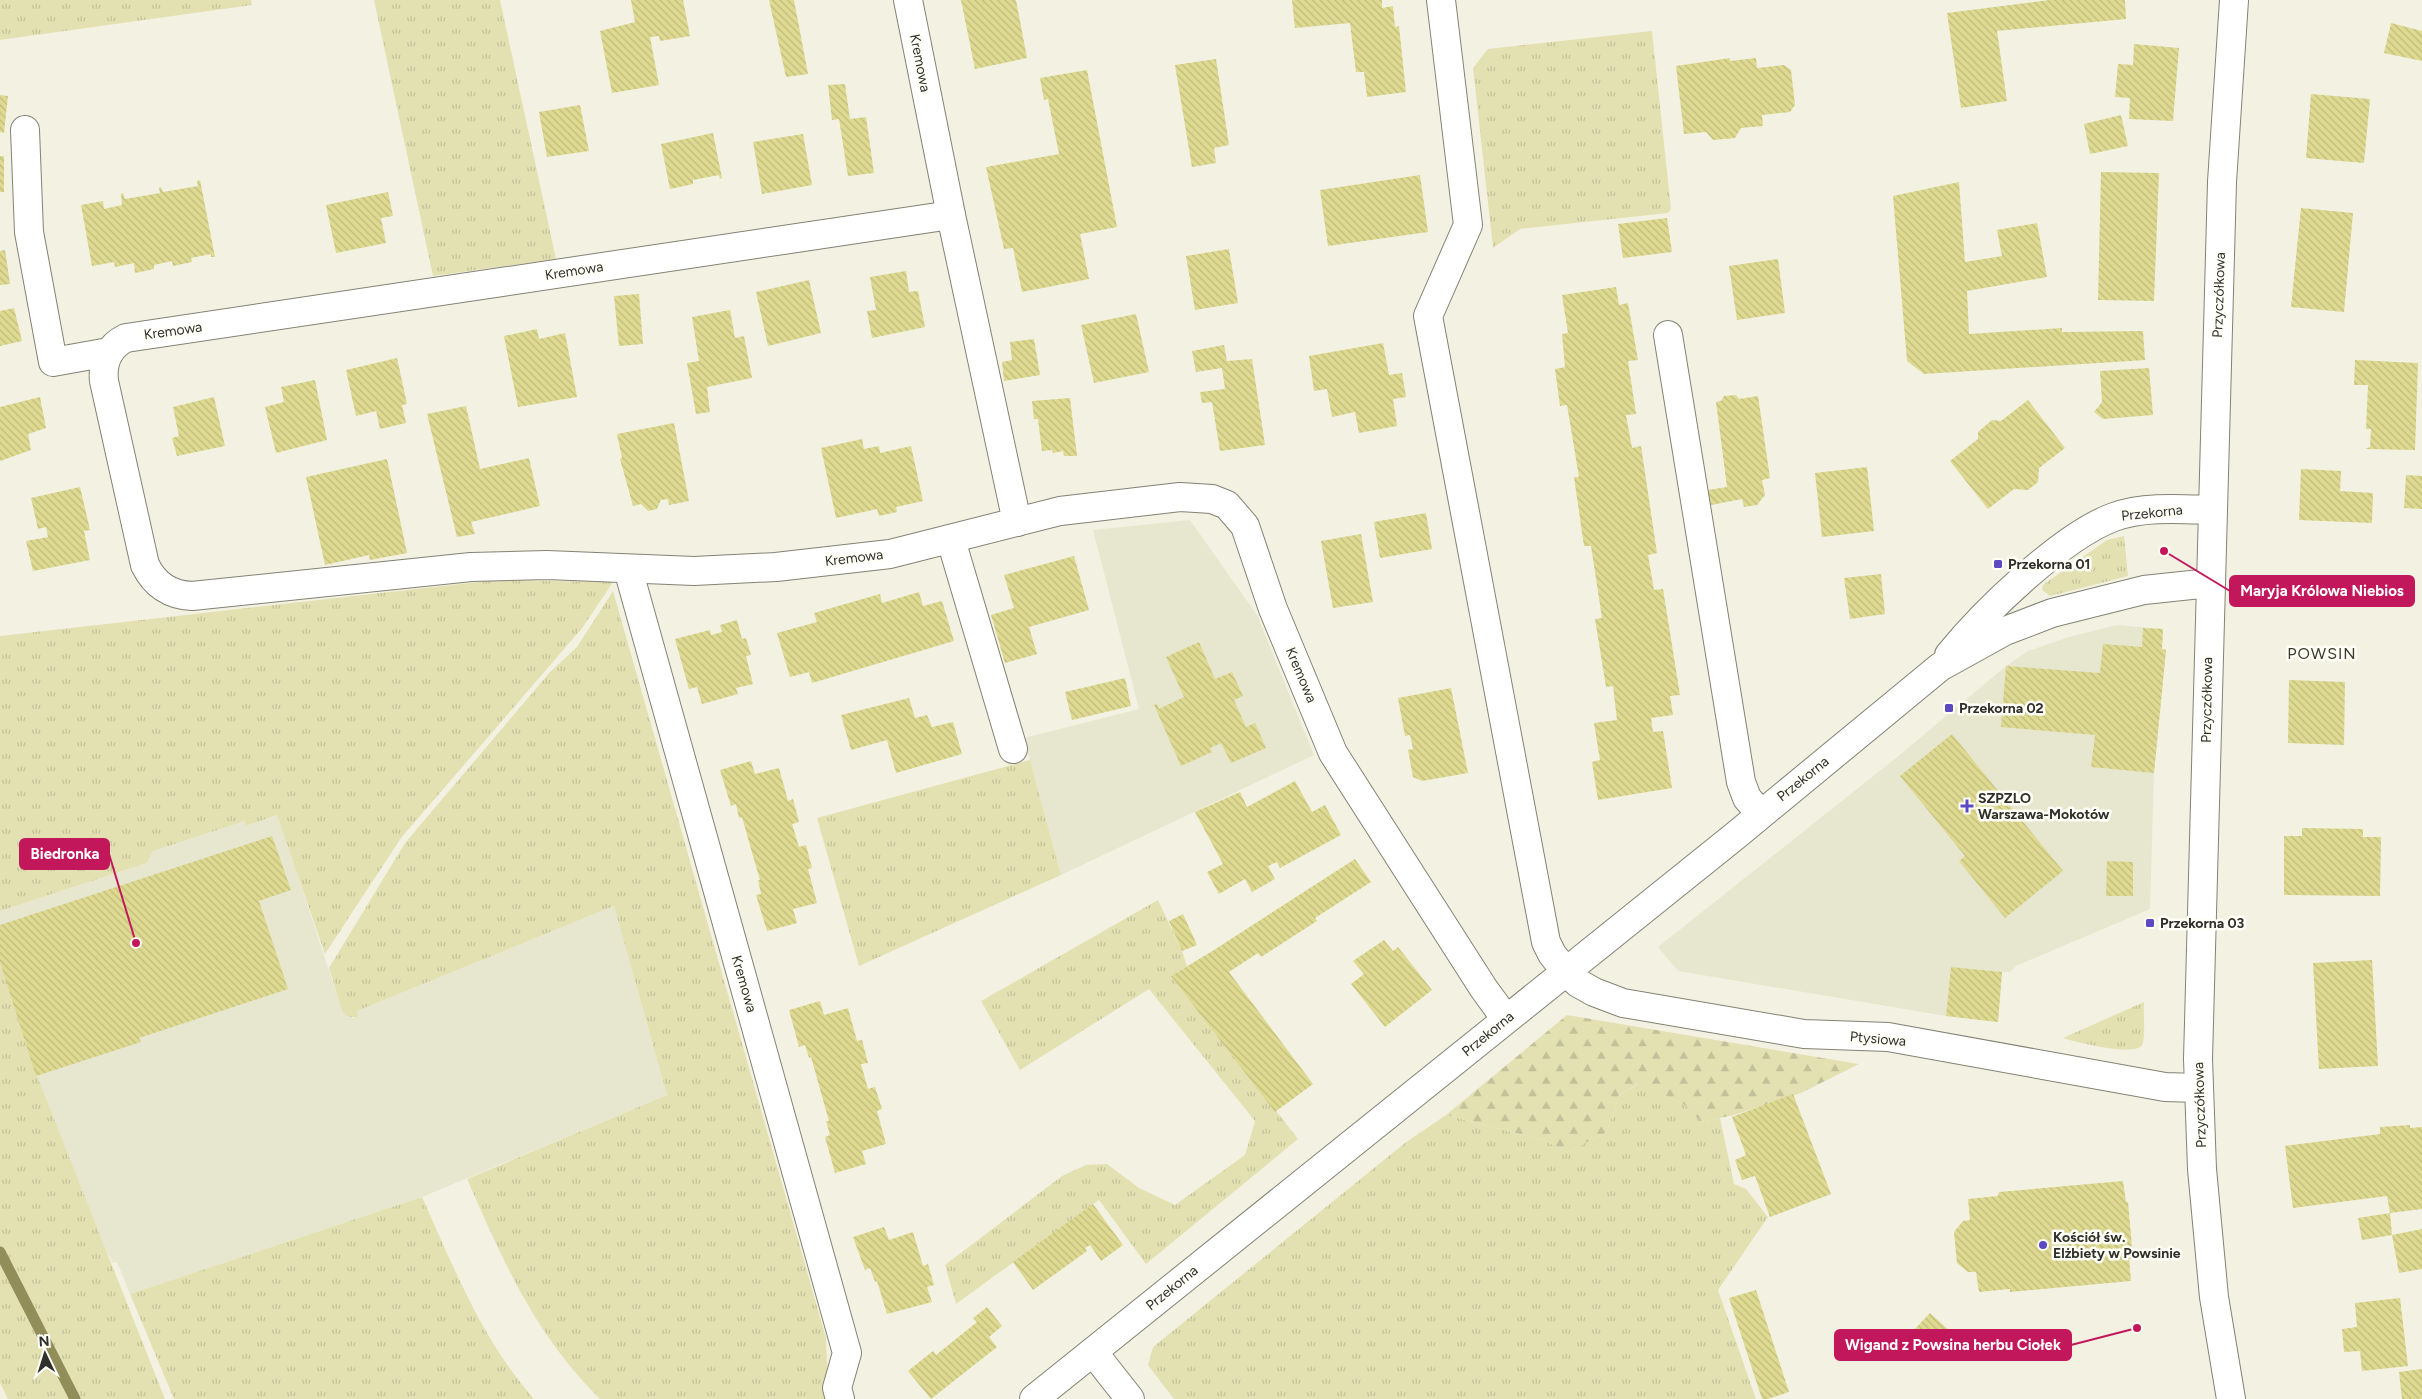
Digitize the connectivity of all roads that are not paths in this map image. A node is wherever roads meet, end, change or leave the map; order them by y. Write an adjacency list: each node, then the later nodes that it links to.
1 (908, 0): 5 (street, Kremowa)
2 (1441, 0): 16 (street)
3 (2234, 0): 8 (street, Przyczółkowa)
4 (25, 130): 7 (street)
5 (951, 215): 7 (street, Kremowa); 9 (street, Kremowa)
6 (1668, 335): 15 (street)
7 (109, 352): 11 (street, Kremowa)
8 (2212, 510): 12 (street, Przyczółkowa); 13 (street, Przekorna)
9 (1017, 522): 10 (street, Kremowa); 17 (street, Kremowa)
10 (951, 540): 11 (street, Kremowa); 14 (street)
11 (628, 569): 20 (street, Kremowa)
12 (2210, 584): 13 (street, Przekorna); 18 (street, Przyczółkowa)
13 (1940, 667): 15 (street, Przekorna)
14 (1013, 749)
15 (1761, 814): 16 (street, Przekorna)
16 (1565, 972): 17 (street, Przekorna); 18 (street, Ptysiowa)
17 (1506, 1019): 19 (street, Przekorna)
18 (2198, 1088): 23 (street, Przyczółkowa)
19 (1093, 1352): 21 (street, Przekorna); 22 (street)
20 (840, 1399)
21 (1034, 1399)
22 (1130, 1399)
23 (2230, 1399)

